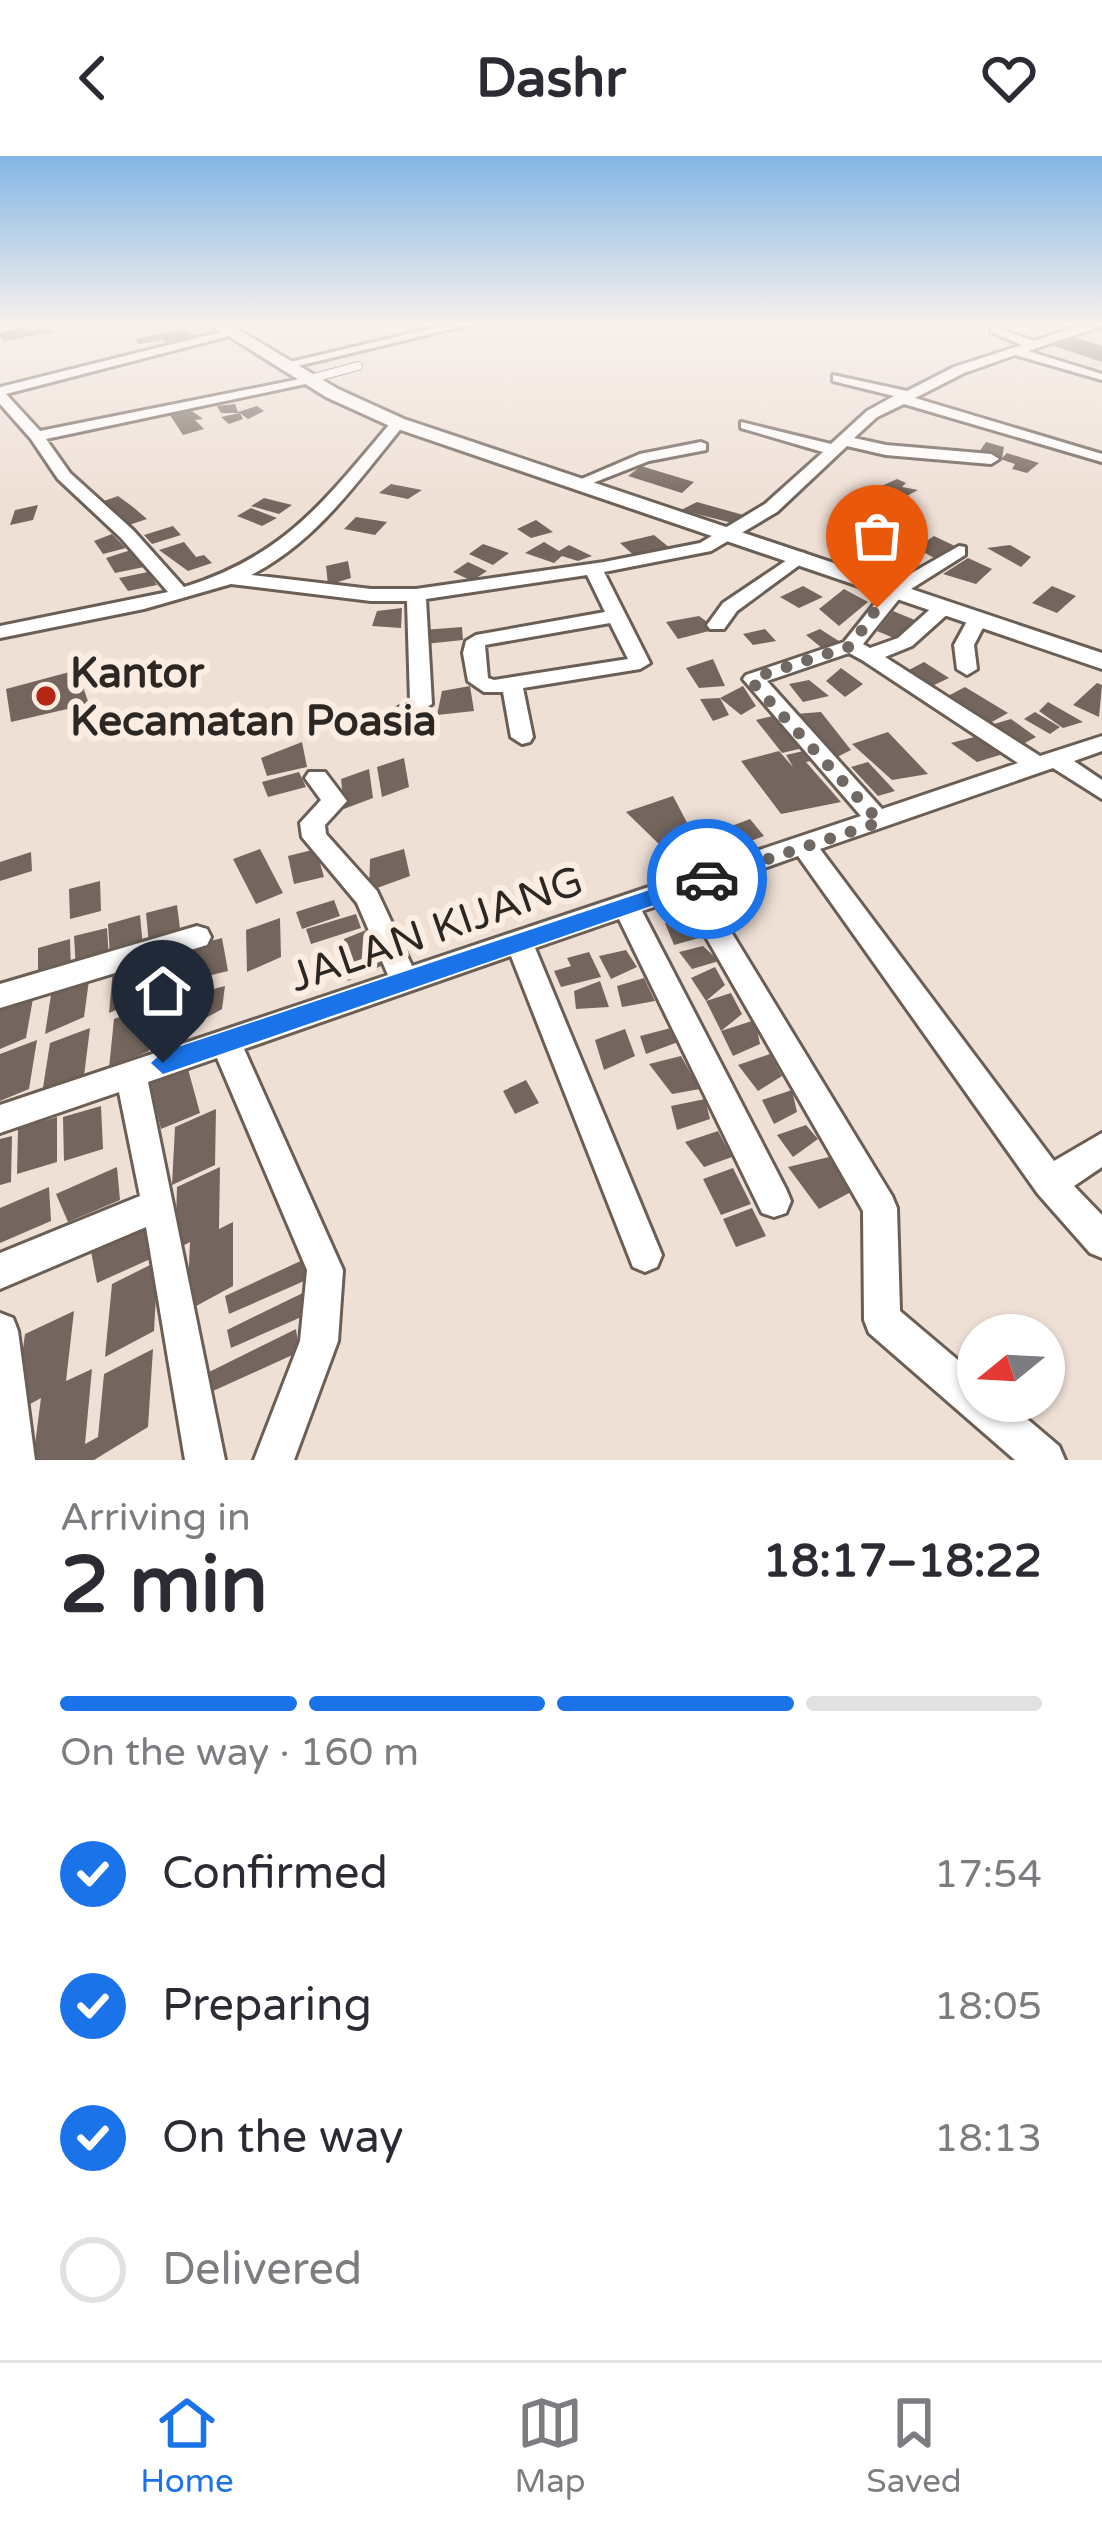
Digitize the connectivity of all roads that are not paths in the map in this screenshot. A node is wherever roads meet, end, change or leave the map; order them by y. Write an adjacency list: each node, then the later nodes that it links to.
1 (33, 384): 6 (street)
2 (287, 384): 10 (street)
3 (320, 384): 8 (street)
4 (859, 384): 7 (street)
5 (932, 384): 7 (street)
6 (0, 394): 10 (street)
7 (903, 396): 11 (street); 13 (street)
8 (398, 423): 15 (street); 21 (street)
9 (746, 425): 11 (street)
10 (37, 436): 23 (street)
11 (837, 445): 14 (street); 16 (street)
12 (701, 447): 15 (street)
13 (1098, 458)
14 (992, 459)
15 (580, 483): 16 (street)
16 (729, 533): 19 (street); 20 (street)
17 (881, 543): 22 (street)
18 (959, 551): 22 (street)
19 (799, 557): 22 (street); 28 (street)
20 (593, 569): 24 (street); 26 (street)
21 (231, 578): 23 (street); 24 (street)
22 (885, 586): 25 (street); 30 (street)
23 (178, 592): 29 (street)
24 (416, 595): 34 (street)
25 (944, 608): 27 (street); 30 (street)
26 (618, 616): 33 (street); 33 (street)
27 (978, 618): 31 (street); 32 (street)
28 (717, 625)
29 (0, 632)
30 (860, 651): 37 (street); 40 (street)
31 (1102, 661)
32 (967, 669)
33 (512, 684): 35 (street)
34 (378, 730)
35 (522, 737)
36 (1102, 743): 37 (street, JALAN KIJANG)
37 (1048, 763): 39 (street); 40 (street, JALAN KIJANG)
38 (317, 778): 46 (street)
39 (1102, 791)
40 (880, 822): 41 (street, JALAN KIJANG)
41 (805, 847): 42 (street, JALAN KIJANG); 52 (street)
42 (689, 885): 43 (street, JALAN KIJANG); 62 (street)
43 (627, 908): 45 (street, JALAN KIJANG); 53 (street)
44 (197, 937): 47 (street)
45 (520, 944): 46 (street, JALAN KIJANG); 56 (street)
46 (405, 982): 48 (street, JALAN KIJANG)
47 (0, 996)
48 (226, 1042): 49 (street, JALAN KIJANG); 61 (street)
49 (131, 1074): 50 (street, JALAN KIJANG); 54 (street)
50 (0, 1119)
51 (1102, 1148): 52 (street)
52 (1050, 1183): 55 (street)
53 (774, 1201)
54 (159, 1205): 57 (street); 60 (street)
55 (1102, 1241)
56 (645, 1255)
57 (0, 1271)
58 (0, 1330): 59 (street)
59 (15, 1460)
60 (205, 1460)
61 (274, 1460)
62 (1045, 1460)

